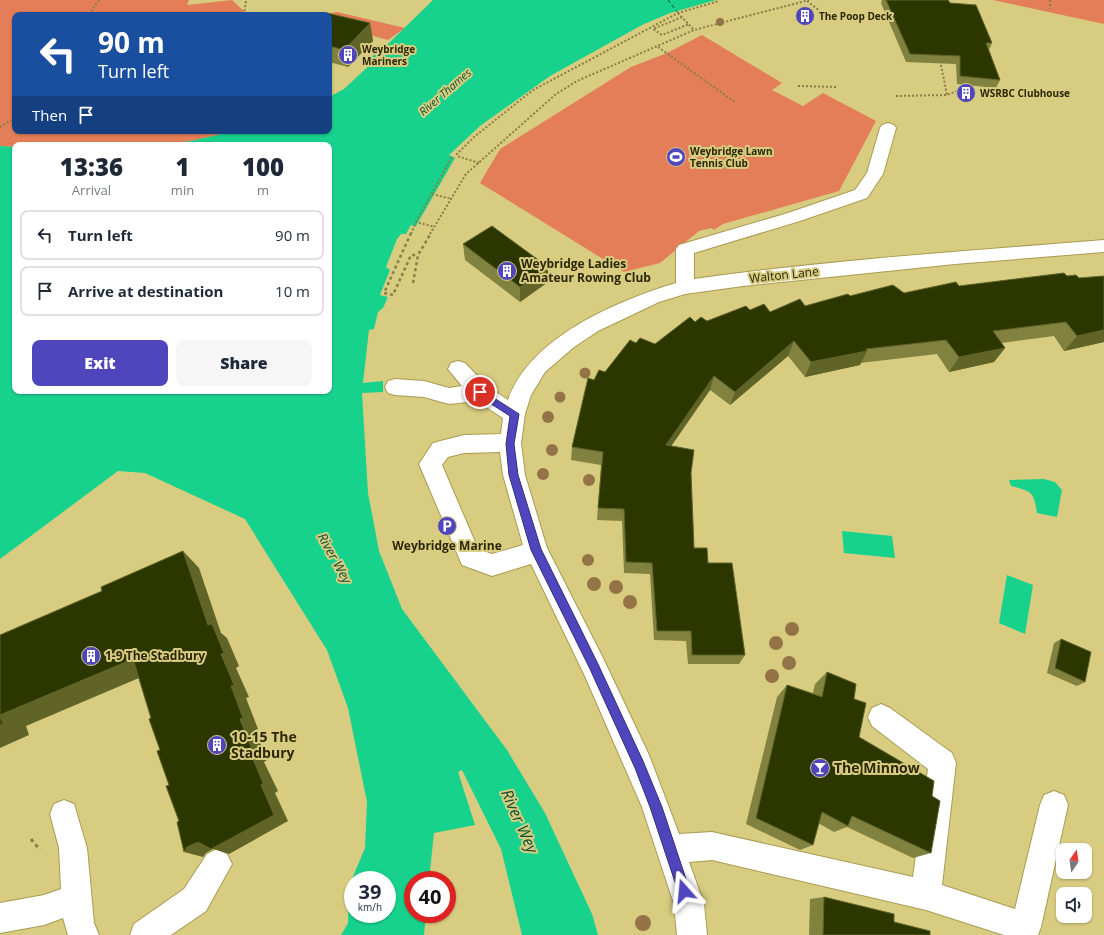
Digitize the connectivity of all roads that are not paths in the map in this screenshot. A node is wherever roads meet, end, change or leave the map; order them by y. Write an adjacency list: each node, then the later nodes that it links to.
1 (888, 128): 3 (street)
2 (1104, 246): 3 (street, Walton Lane)
3 (685, 287): 7 (street, Walton Lane)
4 (458, 369): 6 (street)
5 (395, 386): 6 (street)
6 (480, 392): 7 (street)
7 (514, 414): 8 (street, Walton Lane)
8 (510, 444): 9 (street, Walton Lane); 9 (street)
9 (536, 550): 13 (street, Walton Lane)
10 (881, 717): 15 (street)
11 (1054, 805): 15 (street)
12 (64, 814): 16 (street)
13 (671, 849): 15 (street); 20 (street, Walton Lane)
14 (217, 864): 19 (street)
15 (926, 895)
16 (77, 898): 17 (street); 18 (street)
17 (0, 918)
18 (84, 935)
19 (144, 935)
20 (692, 935)

